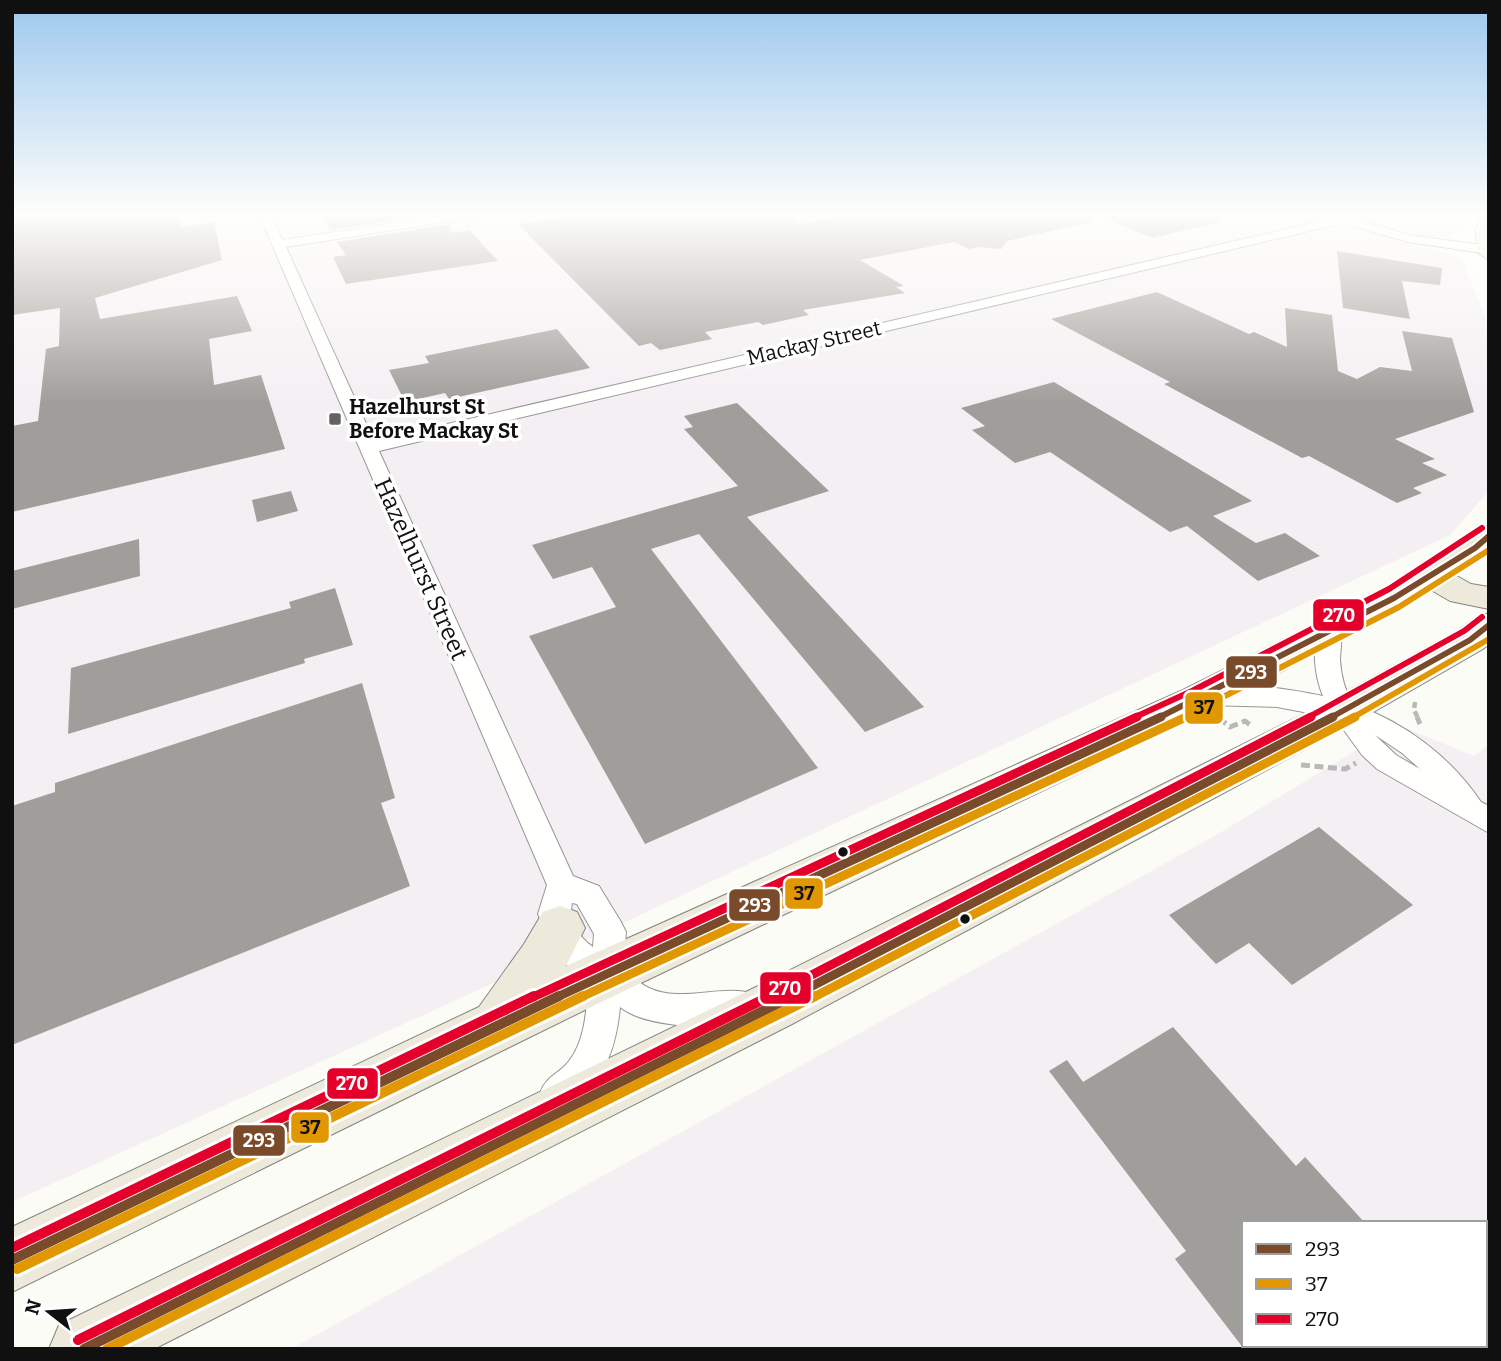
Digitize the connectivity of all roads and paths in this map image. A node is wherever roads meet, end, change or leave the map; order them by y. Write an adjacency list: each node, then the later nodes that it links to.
1 (293, 278): 3 (street, Hazelhurst Street)
2 (1095, 278): 3 (street, Mackay Street)
3 (368, 449): 13 (street, Hazelhurst Street)
4 (1489, 536): 5 (main road)
5 (1430, 575): 6 (main road); 8 (main road)
6 (1489, 598)
7 (1489, 625): 10 (main road)
8 (1330, 632): 9 (main road); 10 (street)
9 (1201, 698): 10 (street); 11 (path); 14 (main road)
10 (1344, 711): 11 (main road); 12 (street)
11 (1291, 756): 15 (main road)
12 (1480, 814)
13 (561, 907): 14 (street); 16 (main road)
14 (605, 975): 15 (street); 16 (main road); 17 (street)
15 (773, 1006): 17 (main road)
16 (498, 1026): 18 (main road)
17 (485, 1148): 19 (main road)
18 (12, 1260)
19 (83, 1349)

